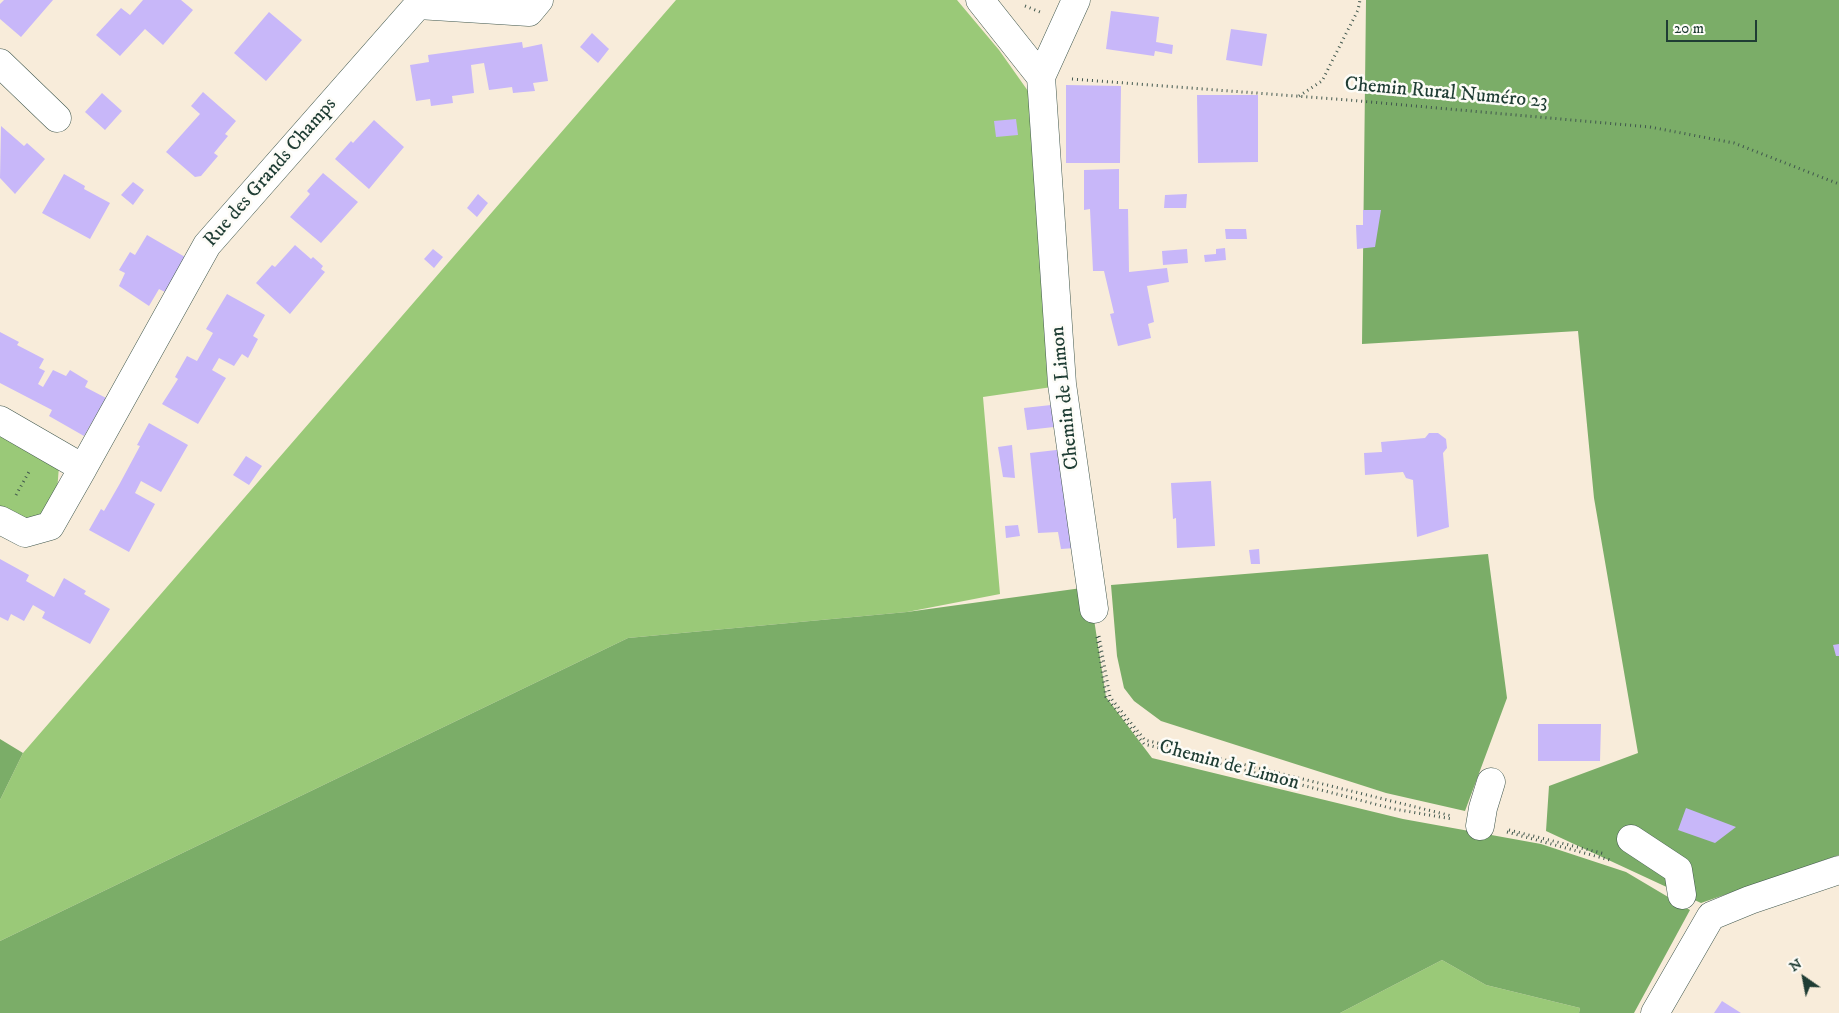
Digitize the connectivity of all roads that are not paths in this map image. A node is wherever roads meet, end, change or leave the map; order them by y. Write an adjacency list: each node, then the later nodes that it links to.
1 (539, 0): 8 (street, Rue des Grands Champs)
2 (980, 0): 5 (street)
3 (1076, 0): 5 (street)
4 (0, 63): 6 (street)
5 (1041, 77): 10 (street, Chemin de Limon)
6 (57, 118)
7 (0, 420): 8 (street)
8 (83, 468): 9 (street, Rue des Grands Champs)
9 (0, 520)
10 (1094, 609)
11 (1492, 782): 12 (street)
12 (1481, 824)
13 (1631, 839): 15 (street)
14 (1839, 870): 16 (street)
15 (1682, 895)
16 (1655, 1013)

